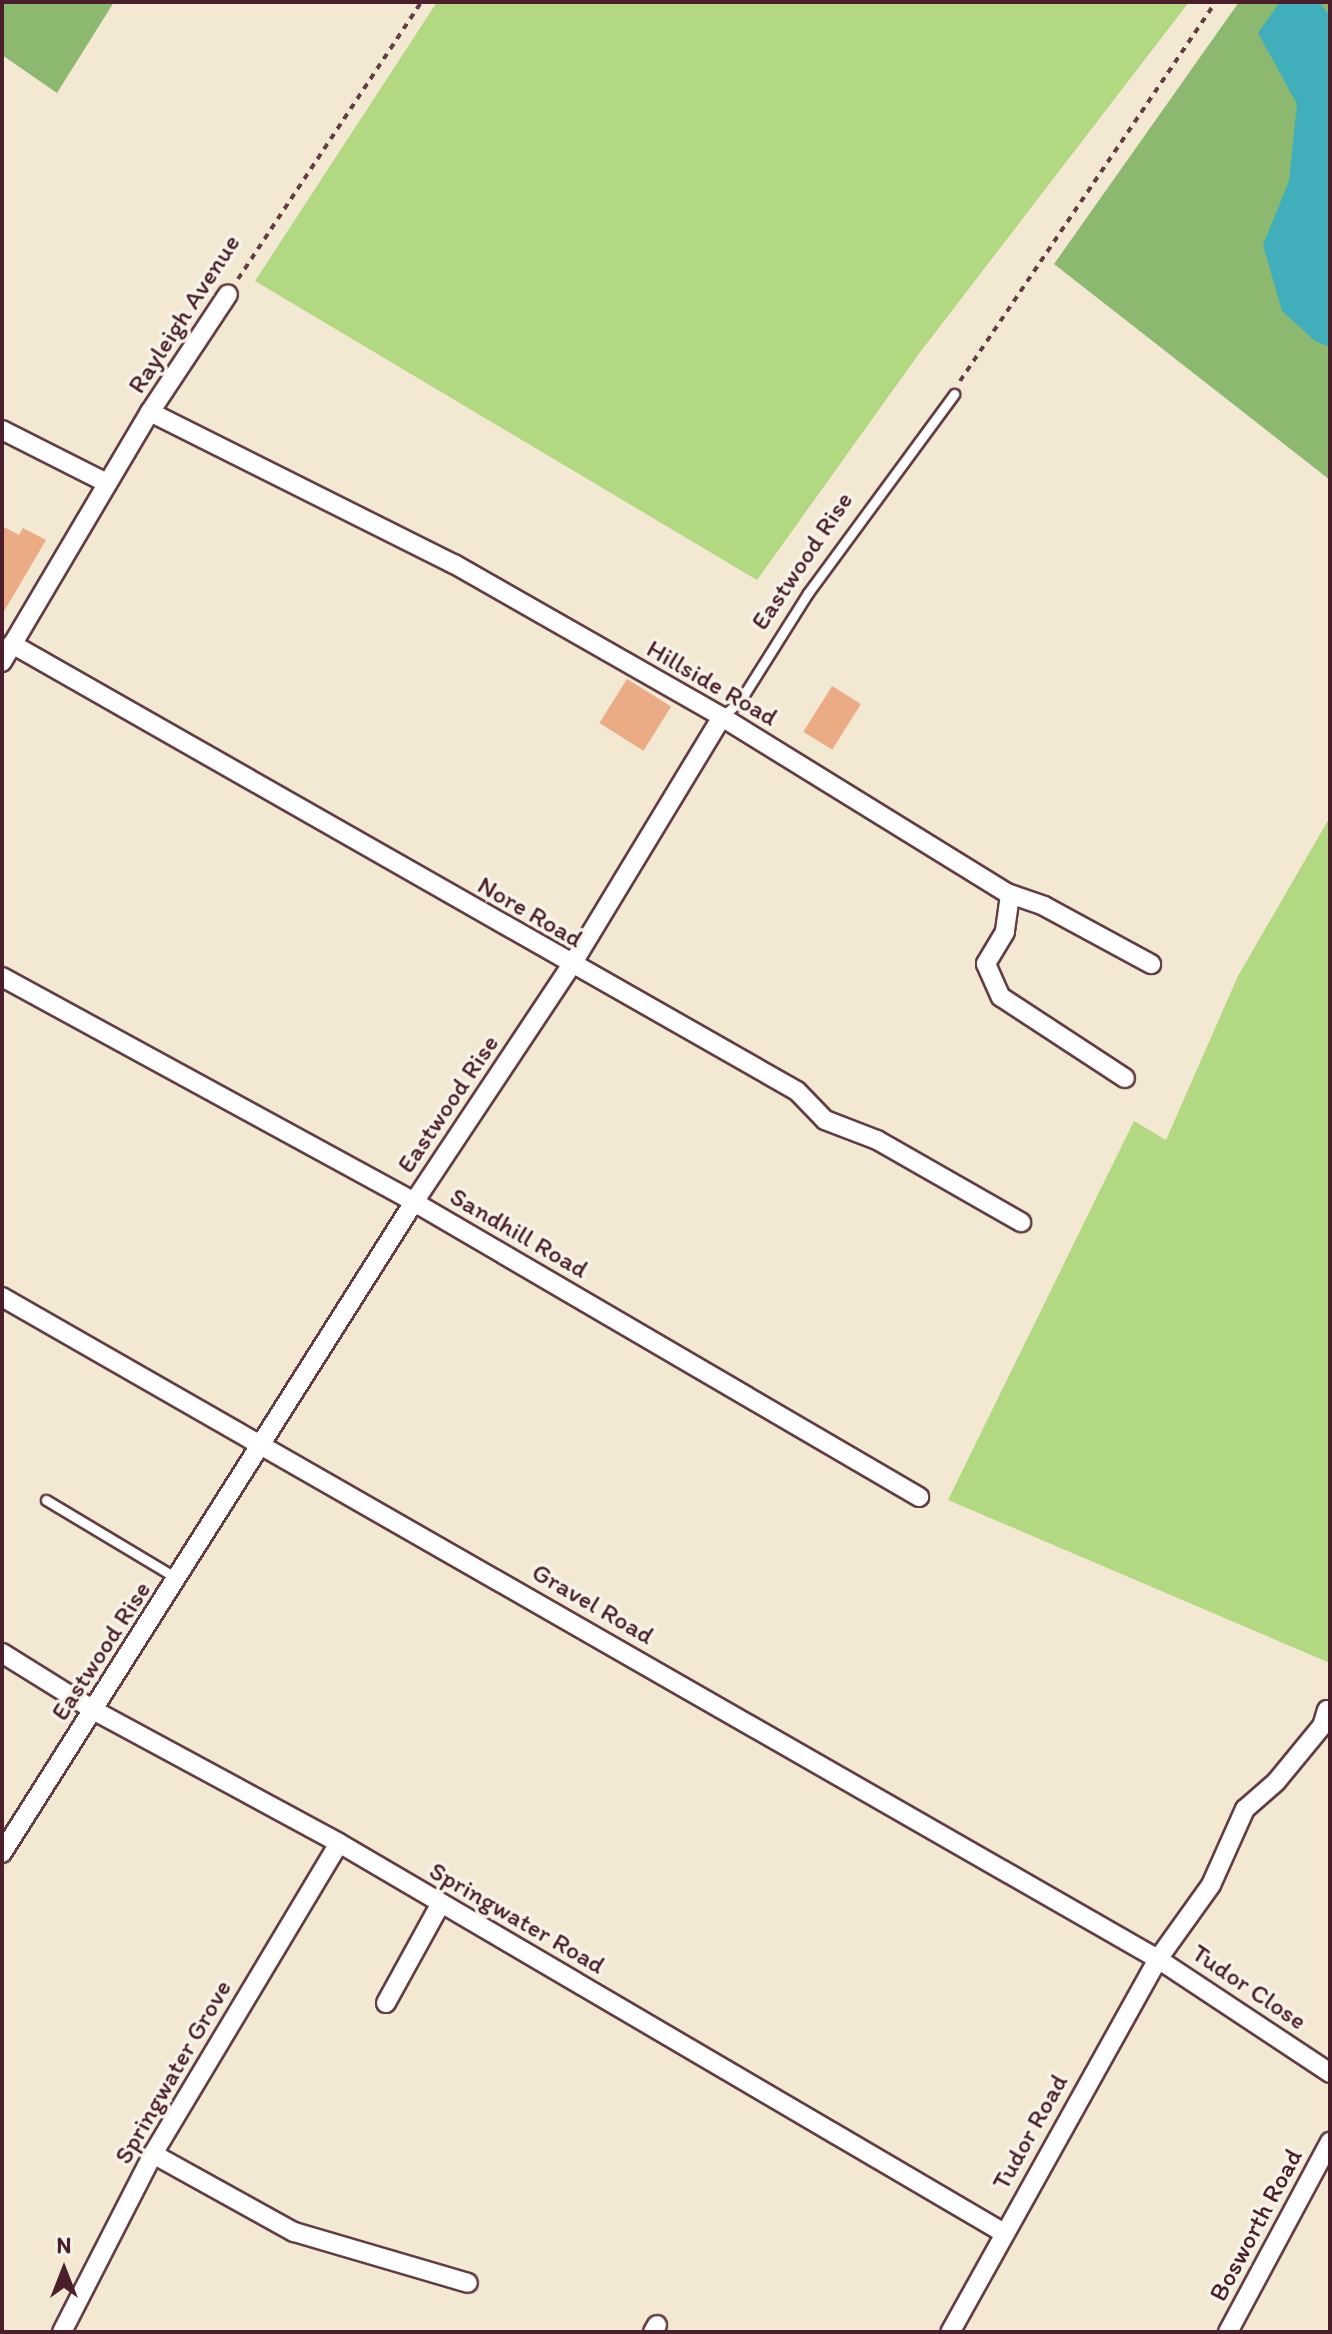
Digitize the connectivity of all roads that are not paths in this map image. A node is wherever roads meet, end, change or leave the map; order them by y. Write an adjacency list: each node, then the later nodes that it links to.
1 (228, 294): 3 (street, Rayleigh Avenue)
2 (954, 394): 8 (lane, Eastwood Rise)
3 (150, 412): 5 (street, Rayleigh Avenue); 8 (street, Hillside Road)
4 (2, 430): 5 (street)
5 (107, 483): 6 (street, Rayleigh Avenue)
6 (12, 644): 7 (street, Rayleigh Avenue); 11 (street, Nore Road)
7 (2, 662)
8 (722, 717): 9 (street, Hillside Road); 11 (street, Eastwood Rise)
9 (1007, 893): 10 (street, Hillside Road); 13 (street)
10 (1151, 964)
11 (571, 966): 14 (street, Eastwood Rise); 15 (street, Nore Road)
12 (2, 977): 14 (street, Sandhill Road)
13 (1125, 1078)
14 (414, 1202): 17 (street, Eastwood Rise); 18 (street, Sandhill Road)
15 (1021, 1222)
16 (2, 1297): 17 (street, Gravel Road)
17 (265, 1445): 20 (street, Eastwood Rise); 27 (street, Gravel Road)
18 (919, 1497)
19 (46, 1500): 20 (lane)
20 (178, 1579): 23 (street, Eastwood Rise)
21 (2, 1653): 23 (street, Springwater Road)
22 (1327, 1710): 27 (street, Tudor Close)
23 (95, 1711): 24 (street, Springwater Road); 25 (street, Eastwood Rise)
24 (339, 1843): 26 (street, Springwater Road); 31 (street, Springwater Grove)
25 (2, 1853)
26 (441, 1903): 28 (street); 32 (street, Springwater Road)
27 (1158, 1959): 29 (street, Tudor Close); 32 (street, Tudor Road)
28 (386, 2003)
29 (1330, 2073)
30 (1330, 2142): 36 (street, Bosworth Road)
31 (153, 2154): 33 (street); 34 (street, Springwater Grove)
32 (1004, 2233): 35 (street, Tudor Road)
33 (468, 2283)
34 (62, 2332)
35 (950, 2332)
36 (1228, 2332)

